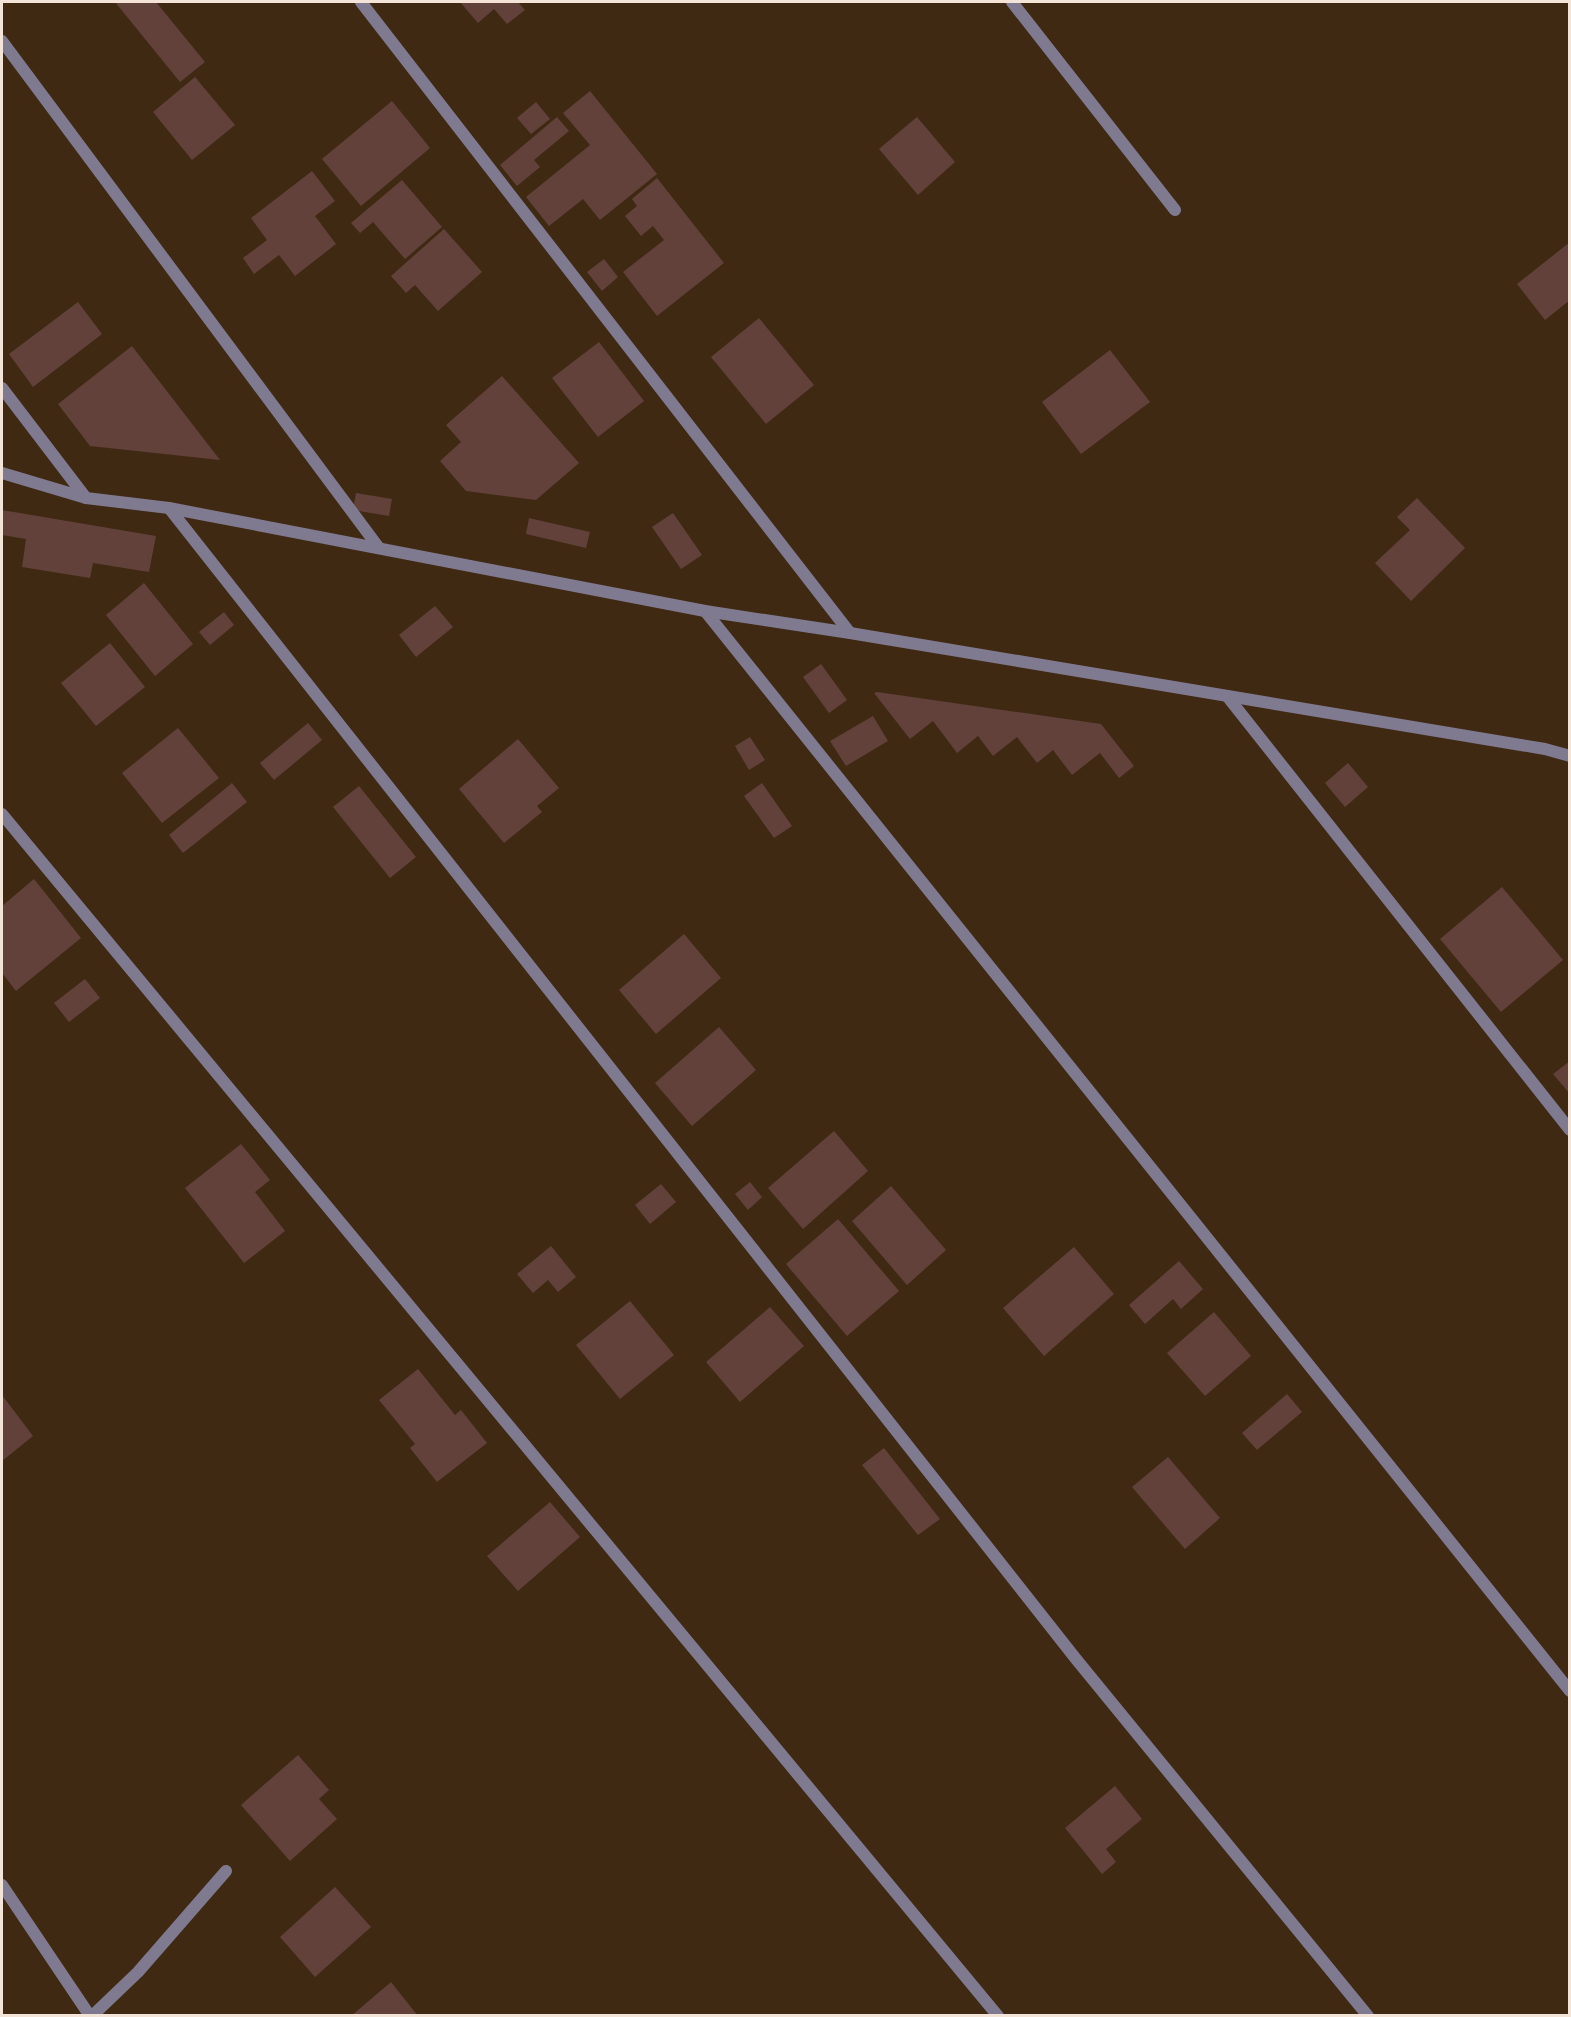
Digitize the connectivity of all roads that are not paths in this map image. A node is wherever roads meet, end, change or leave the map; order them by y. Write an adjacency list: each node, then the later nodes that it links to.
1 (361, 2): 11 (street)
2 (1012, 2): 4 (street)
3 (2, 41): 9 (street)
4 (1175, 210)
5 (2, 388): 7 (street)
6 (2, 473): 7 (street)
7 (86, 498): 8 (street)
8 (169, 508): 9 (street); 21 (street)
9 (379, 548): 10 (street)
10 (705, 611): 11 (street); 16 (street)
11 (850, 633): 12 (street)
12 (1227, 696): 13 (street); 15 (street)
13 (1569, 756)
14 (2, 814): 20 (street)
15 (1569, 1130)
16 (1569, 1691)
17 (226, 1870): 19 (street)
18 (2, 1885): 19 (street)
19 (91, 2016)
20 (998, 2016)
21 (1368, 2016)

